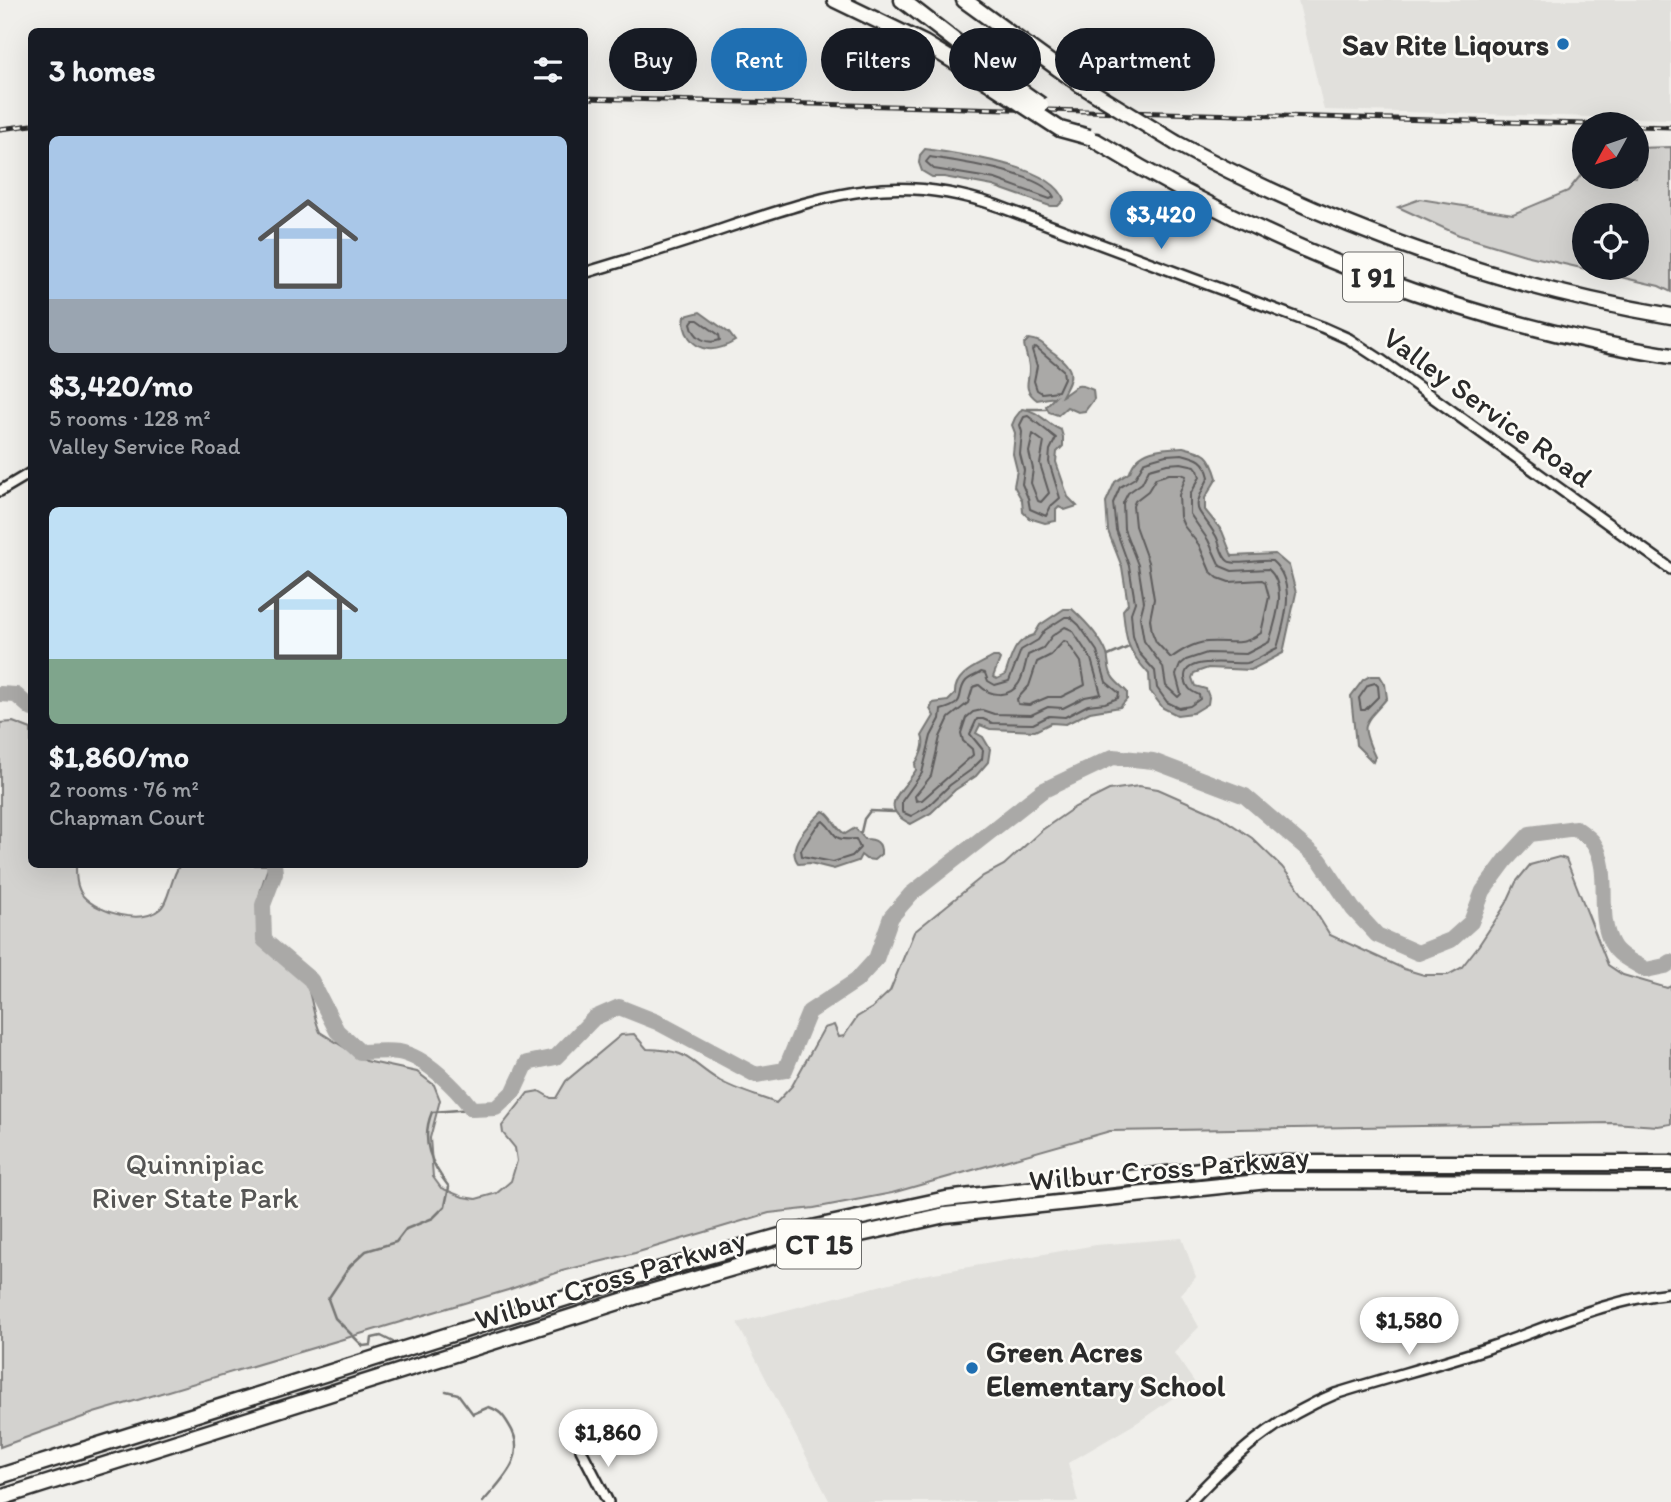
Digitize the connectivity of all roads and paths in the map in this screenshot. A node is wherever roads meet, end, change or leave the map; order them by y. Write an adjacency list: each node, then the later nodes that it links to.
1 (835, 0): 4 (highway, bridge)
2 (902, 0): 4 (highway, I 91, bridge)
3 (964, 0): 6 (highway, I 91, bridge)
4 (1093, 139): 7 (highway, I 91)
5 (588, 273): 10 (street, Valley Service Road)
6 (1671, 316)
7 (1671, 356)
8 (28, 474): 9 (street)
9 (0, 491)
10 (1671, 569)
11 (1671, 1163): 15 (highway, Wilbur Cross Parkway / CT 15)
12 (1671, 1182): 16 (highway, Wilbur Cross Parkway / CT 15)
13 (1671, 1293): 18 (street)
14 (581, 1450): 17 (street)
15 (0, 1476)
16 (0, 1499)
17 (608, 1502)
18 (1190, 1502)

